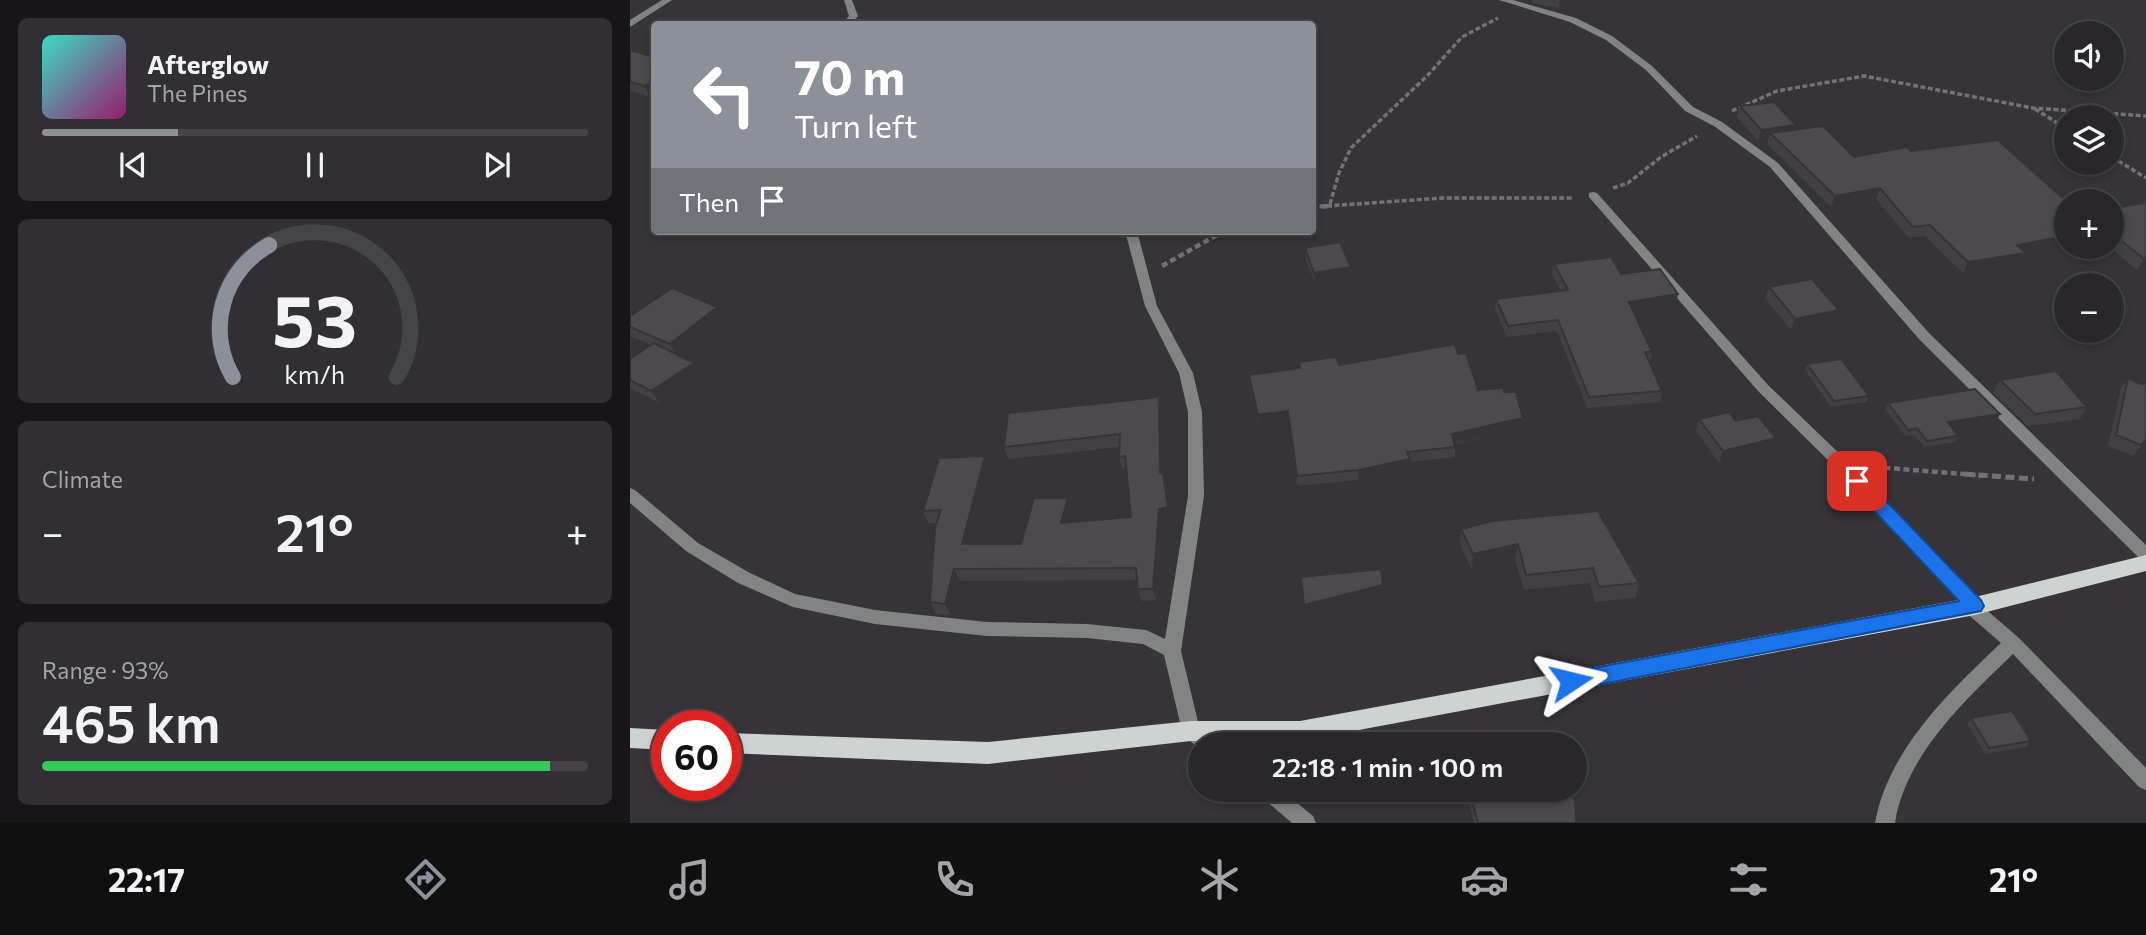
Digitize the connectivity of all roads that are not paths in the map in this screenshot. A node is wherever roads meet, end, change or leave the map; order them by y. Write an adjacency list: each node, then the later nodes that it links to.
1 (668, 0): 5 (street)
2 (848, 0): 4 (street)
3 (1503, 0): 9 (street)
4 (850, 21)
5 (630, 24)
6 (1593, 195): 11 (street)
7 (1132, 235): 13 (street)
8 (630, 494): 13 (street)
9 (2146, 555)
10 (2146, 564): 11 (main road)
11 (1973, 606): 12 (street); 15 (main road)
12 (2013, 643): 20 (street); 23 (street)
13 (1172, 651): 14 (street)
14 (1198, 732)
15 (1283, 732)
16 (630, 738): 18 (main road)
17 (1188, 738): 19 (main road)
18 (651, 739)
19 (742, 744)
20 (2146, 780)
21 (1281, 802): 22 (street)
22 (1306, 823)
23 (1885, 823)

